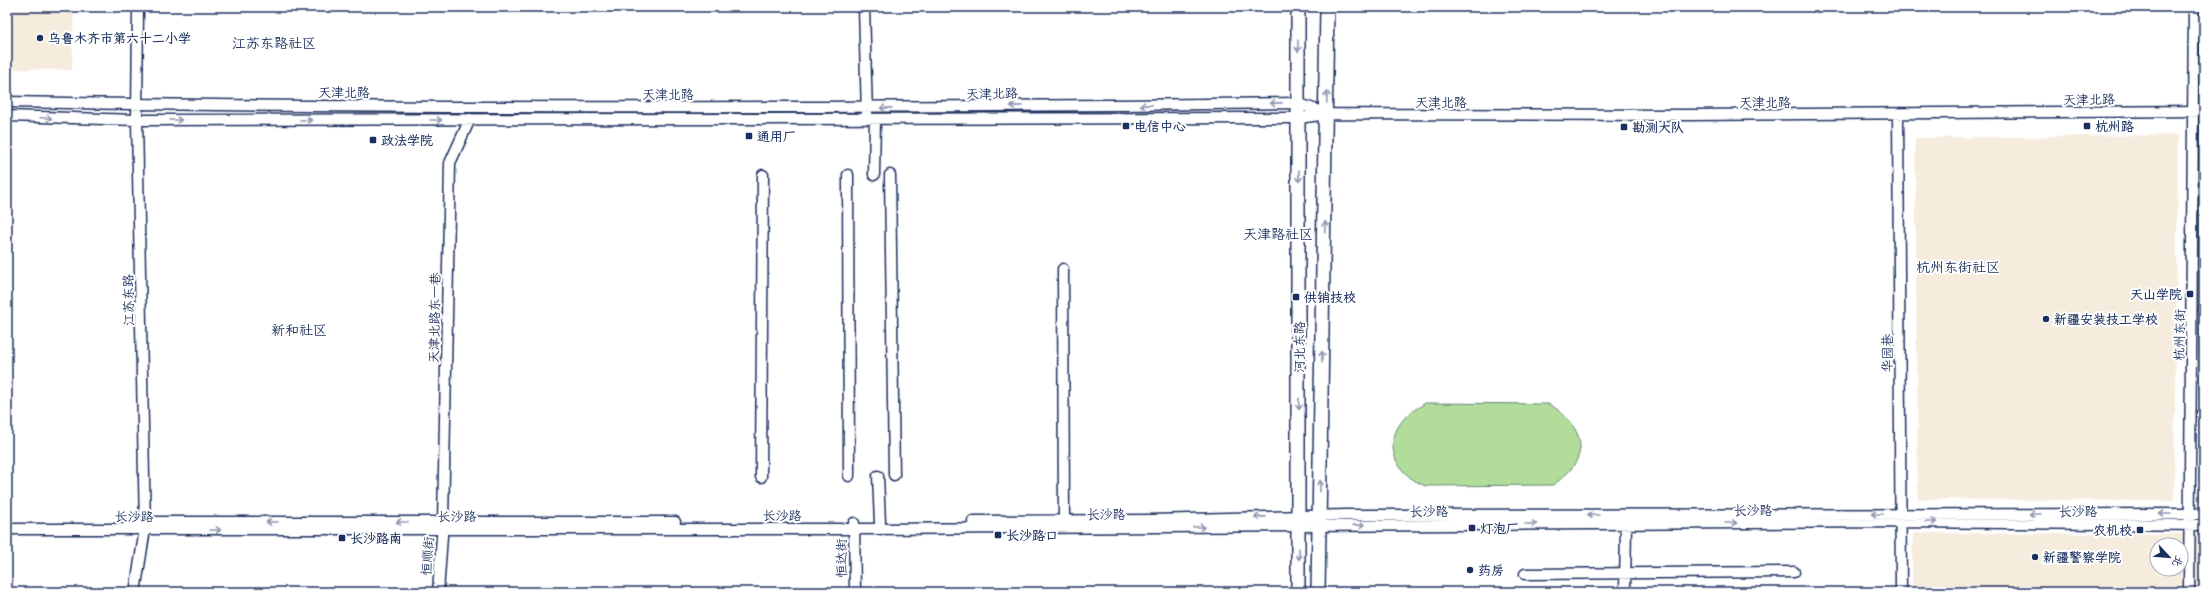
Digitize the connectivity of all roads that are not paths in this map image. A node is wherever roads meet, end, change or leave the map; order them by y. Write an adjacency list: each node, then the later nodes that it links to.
1 (138, 7): 8 (street, 江苏东路)
2 (864, 7): 9 (street)
3 (1298, 7): 7 (main road, 河北东路, one-way to 7)
4 (1327, 7): 11 (main road, one-way to 4)
5 (2194, 7): 10 (street, 杭州东街)
6 (7, 102): 8 (street, 天津北路)
7 (1297, 103): 9 (street, 天津北路, one-way to 9); 11 (street, 天津北路); 15 (main road, 河北东路)
8 (138, 104): 9 (street, 天津北路); 16 (street, 江苏东路)
9 (867, 108): 14 (street)
10 (2199, 111): 12 (street, 天津北路); 27 (street, 杭州东街)
11 (1327, 114): 12 (street, 天津北路); 15 (street, 天津北路); 31 (main road, one-way to 11)
12 (1898, 114): 29 (street, 华园巷)
13 (7, 116): 16 (street, 天津北路, one-way to 16)
14 (872, 118): 15 (street, 天津北路); 17 (street, 天津北路); 20 (street)
15 (1299, 118): 33 (main road, 河北东路, one-way to 33)
16 (137, 120): 17 (street, 天津北路, one-way to 17); 38 (street, 江苏东路)
17 (470, 120): 39 (street, 天津北路东一巷)
18 (763, 175): 26 (street)
19 (848, 175): 24 (street)
20 (874, 175)
21 (890, 175): 23 (street)
22 (1063, 269): 30 (street)
23 (894, 475)
24 (849, 476)
25 (878, 476): 32 (street)
26 (761, 477)
27 (2189, 514): 28 (street, 长沙路); 29 (street, 长沙路, one-way to 29); 36 (street, 杭州东街)
28 (2204, 514)
29 (1901, 518): 31 (street, 长沙路, one-way to 31); 35 (street, 长沙路, one-way to 29); 36 (street, 长沙路, one-way to 36); 51 (street, 华园巷)
30 (1064, 519): 32 (street, 长沙路); 33 (street, 长沙路, one-way to 30)
31 (1320, 521): 33 (street, 长沙路); 35 (street, 长沙路, one-way to 35); 49 (main road)
32 (880, 522): 40 (street, 长沙路)
33 (1299, 522): 40 (street, 长沙路, one-way to 33); 48 (main road, 河北东路, one-way to 48)
34 (7, 523): 38 (street, 长沙路)
35 (1626, 523): 44 (street)
36 (2189, 525): 37 (street, 长沙路); 52 (street, 杭州东街)
37 (2204, 525)
38 (145, 526): 39 (street, 长沙路); 41 (street, 长沙路); 45 (street, 江苏东路)
39 (442, 526): 40 (street, 长沙路); 46 (street, 恒顺街)
40 (854, 526): 47 (street, 恒达街)
41 (7, 530)
42 (1794, 572): 44 (street)
43 (1524, 574): 44 (street)
44 (1625, 574): 50 (street)
45 (135, 592)
46 (438, 592)
47 (855, 592)
48 (1298, 592)
49 (1318, 592)
50 (1625, 592)
51 (1901, 592)
52 (2189, 592)

